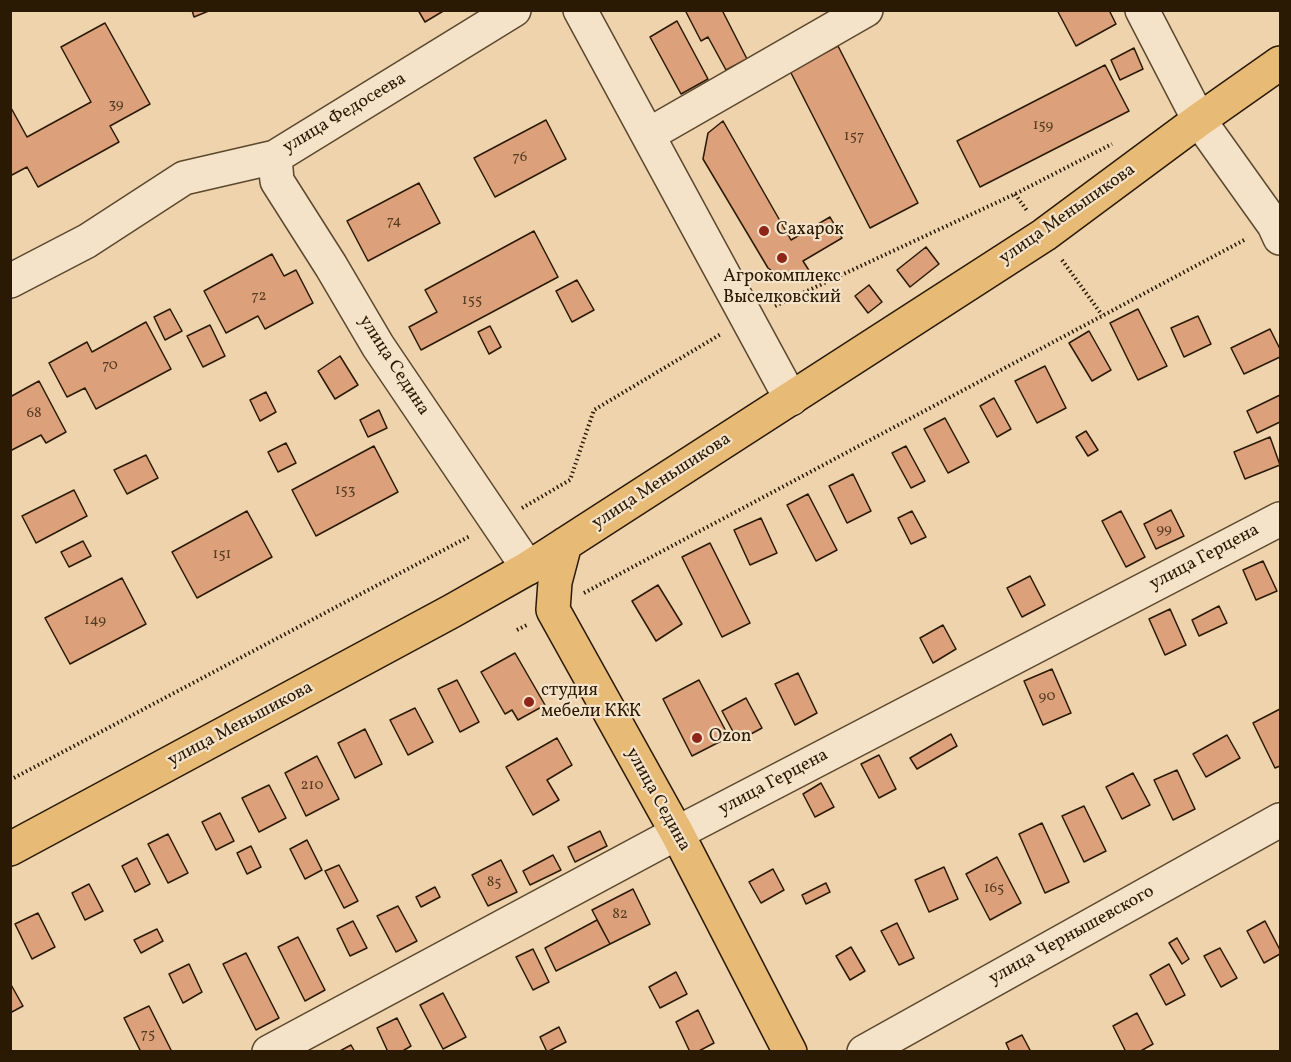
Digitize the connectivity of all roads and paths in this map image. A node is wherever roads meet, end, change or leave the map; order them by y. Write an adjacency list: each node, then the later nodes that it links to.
1 (514, 10): 9 (street, улица Федосеева)
2 (580, 10): 7 (street)
3 (866, 10): 7 (street)
4 (1142, 10): 6 (street)
5 (1281, 63): 6 (main road, улица Меньшикова)
6 (1199, 120): 10 (street); 13 (main road, улица Меньшикова)
7 (648, 135): 12 (street)
8 (1118, 141): 12 (path)
9 (275, 157): 11 (street, улица Федосеева); 15 (street, улица Седина)
10 (1277, 231): 18 (path)
11 (10, 281)
12 (748, 319): 13 (street); 15 (path)
13 (791, 399): 16 (main road, улица Меньшикова)
14 (1281, 519): 22 (street, улица Герцена)
15 (497, 522): 17 (street, улица Седина); 20 (path)
16 (565, 544): 17 (main road, улица Меньшикова); 18 (main road)
17 (528, 568): 23 (main road, улица Меньшикова)
18 (553, 610): 19 (path); 22 (main road, улица Седина)
19 (517, 630)
20 (10, 780)
21 (1281, 820): 26 (street, улица Чернышевского)
22 (676, 833): 24 (street, улица Герцена); 25 (main road, улица Седина)
23 (10, 849)
24 (269, 1052)
25 (790, 1052)
26 (864, 1052)

